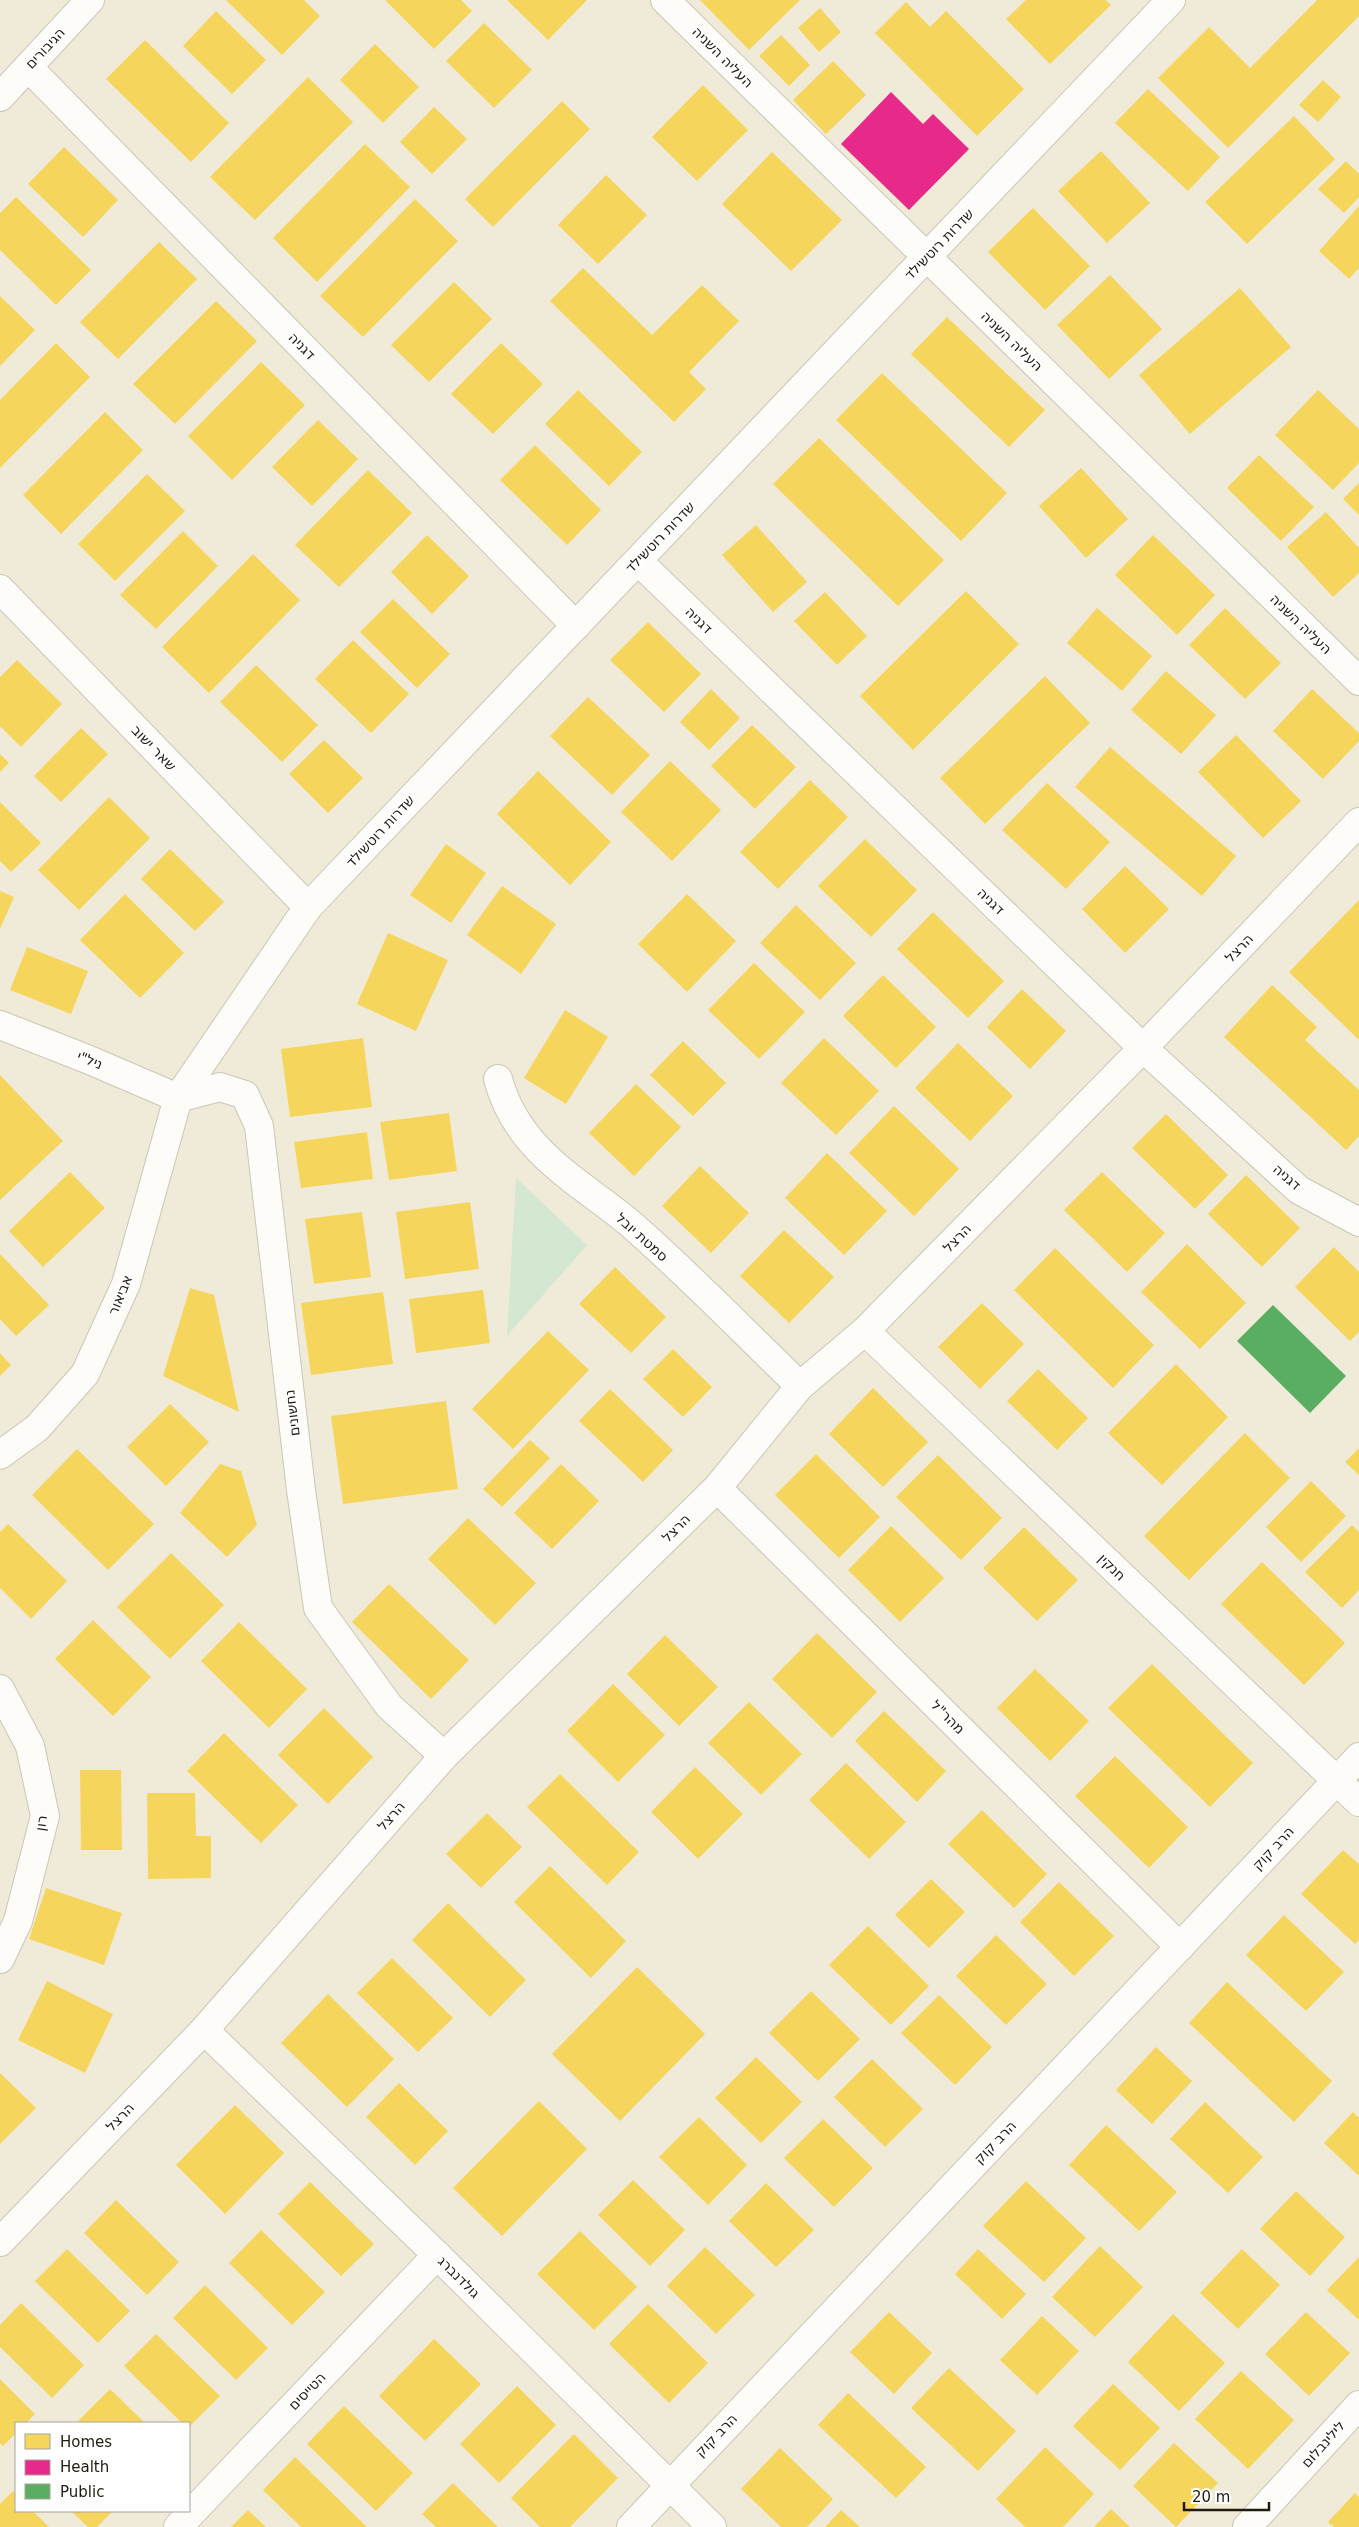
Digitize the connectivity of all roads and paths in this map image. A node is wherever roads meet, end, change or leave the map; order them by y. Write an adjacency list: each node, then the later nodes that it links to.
1 (90, 0): 4 (street, הגיבורים)
2 (665, 0): 6 (street, העליה השניה)
3 (1171, 0): 6 (street, שדרות רוטשילד)
4 (28, 67): 5 (street, הגיבורים); 9 (street, דגניה)
5 (0, 97)
6 (926, 257): 7 (street, שדרות רוטשילד); 10 (street, העליה השניה)
7 (638, 561): 9 (street, שדרות רוטשילד); 14 (street, דגניה)
8 (0, 589): 12 (street, שאר ישוב)
9 (576, 626): 12 (street, שדרות רוטשילד)
10 (1359, 681)
11 (1359, 822): 14 (street, הרצל)
12 (308, 907): 16 (street, שדרות רוטשילד)
13 (0, 1025): 16 (street, ניל"י)
14 (1143, 1048): 17 (street, דגניה); 18 (street, הרצל)
15 (498, 1079): 19 (street, סמטת יובל)
16 (178, 1098): 20 (street, אביאור); 23 (street, נחשונים)
17 (1359, 1222)
18 (866, 1332): 19 (street, הרצל); 25 (street, חנקין)
19 (800, 1386): 21 (street, הרצל)
20 (0, 1455)
21 (717, 1488): 23 (street, הרצל); 27 (street, מהר"ל)
22 (0, 1689): 28 (street, רון)
23 (444, 1756): 29 (street, הרצל)
24 (1359, 1757): 25 (street, הרב קוק)
25 (1336, 1780): 26 (street, חנקין); 27 (street, הרב קוק)
26 (1359, 1802)
27 (1180, 1947): 33 (street, הרב קוק)
28 (0, 1959)
29 (204, 2030): 30 (street, הרצל); 31 (street, גולדנברג)
30 (0, 2242)
31 (437, 2255): 33 (street, גולדנברג); 34 (street, הטייסים)
32 (1359, 2405): 37 (street, לילינבלום)
33 (669, 2485): 35 (street, הרב קוק); 36 (street, גולדנברג)
34 (178, 2527)
35 (631, 2527)
36 (712, 2527)
37 (1247, 2527)

